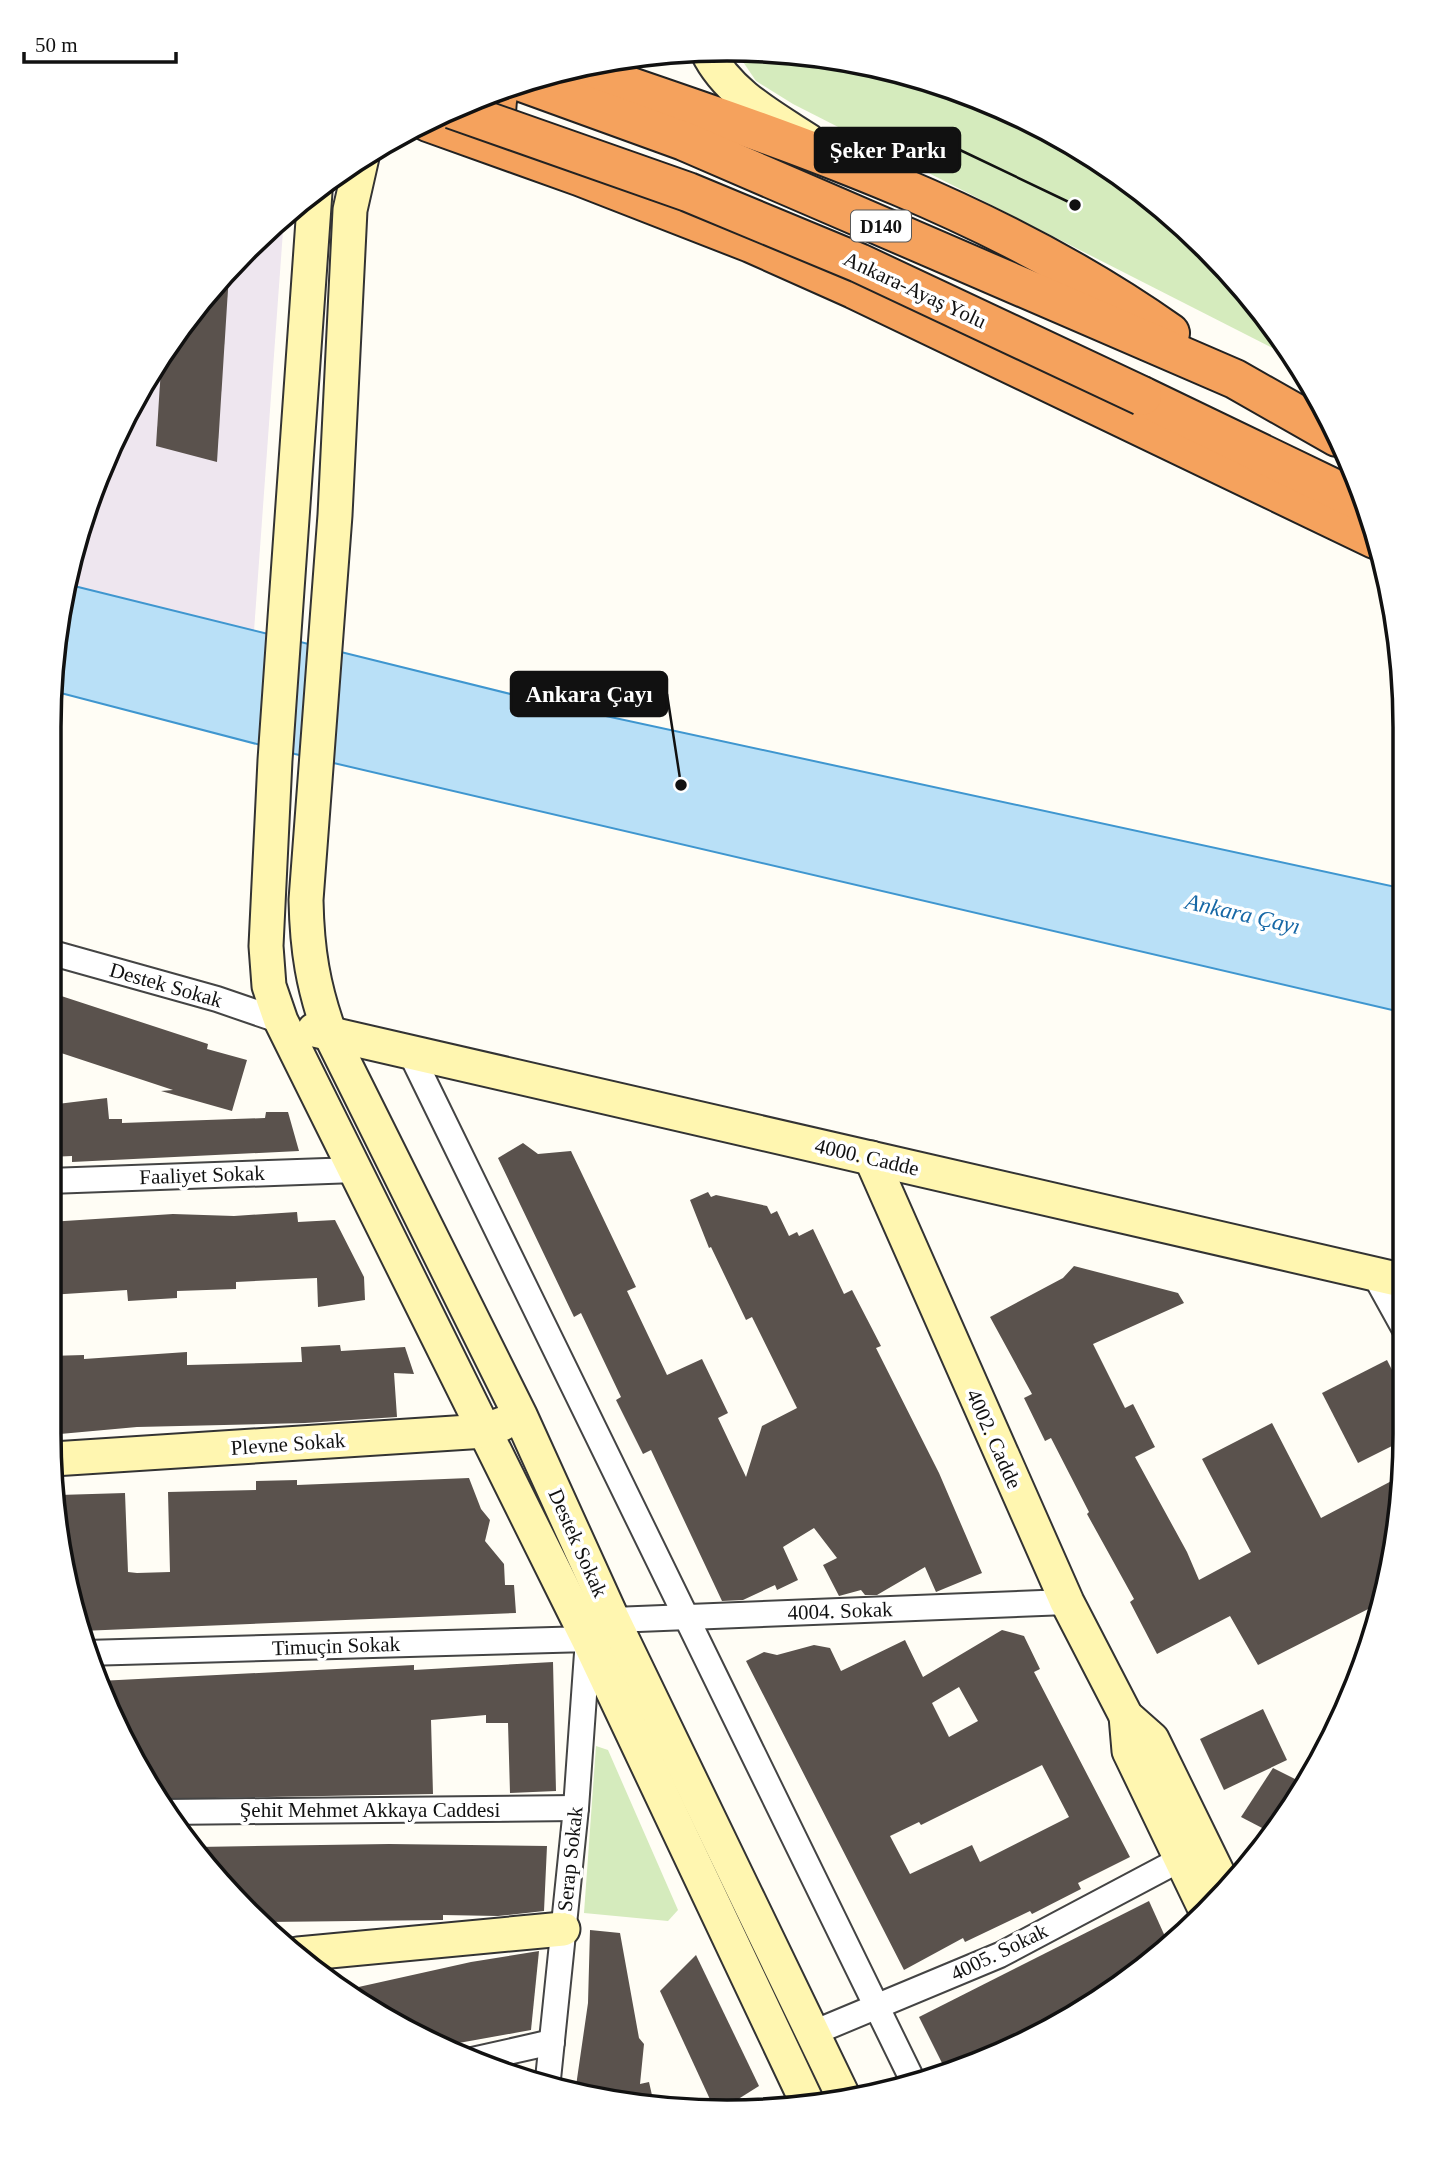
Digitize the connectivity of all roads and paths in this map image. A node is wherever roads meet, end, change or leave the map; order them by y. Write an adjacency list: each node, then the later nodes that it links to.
1 (714, 62): 8 (street)
2 (594, 75): 8 (highway)
3 (540, 89): 11 (highway, Ankara-Ayaş Yolu / D140)
4 (495, 103): 7 (highway)
5 (467, 114): 14 (highway, Ankara-Ayaş Yolu / D140, bridge)
6 (441, 127): 7 (highway)
7 (514, 153): 17 (highway)
8 (837, 160): 11 (highway)
9 (359, 172): 20 (street)
10 (314, 205): 19 (street)
11 (1235, 379): 12 (highway); 13 (highway, Ankara-Ayaş Yolu / D140)
12 (1310, 406)
13 (1321, 427)
14 (1237, 440): 15 (highway, Ankara-Ayaş Yolu / D140); 16 (highway)
15 (1351, 497)
16 (1359, 519)
17 (1363, 533)
18 (61, 955): 19 (street, Destek Sokak)
19 (281, 1021): 20 (street, Destek Sokak); 23 (street, Destek Sokak)
20 (330, 1034): 21 (street, 4000. Cadde); 26 (street, Destek Sokak)
21 (410, 1052): 22 (street, 4000. Cadde); 30 (street)
22 (871, 1158): 25 (street, 4000. Cadde); 29 (street, 4002. Cadde)
23 (355, 1170): 24 (street, Faaliyet Sokak); 27 (street, Destek Sokak)
24 (61, 1181)
25 (1390, 1277)
26 (520, 1415): 27 (street, Plevne Sokak); 31 (street, Destek Sokak)
27 (485, 1432): 28 (street, Plevne Sokak); 31 (street, Destek Sokak)
28 (62, 1458)
29 (1067, 1602): 30 (street, 4004. Sokak); 35 (street, 4002. Cadde)
30 (688, 1617): 31 (street, 4004. Sokak); 38 (street)
31 (600, 1629): 32 (street, Timuçin Sokak); 33 (street, Serap Sokak); 39 (street, Destek Sokak); 45 (street, Destek Sokak)
32 (99, 1652)
33 (576, 1808): 34 (street, Şehit Mehmet Akkaya Caddesi); 36 (street, Serap Sokak)
34 (179, 1812)
35 (1209, 1883): 38 (street, 4005. Sokak)
36 (564, 1929): 37 (street); 40 (street, Serap Sokak)
37 (310, 1953)
38 (877, 2007): 39 (street, 4005. Sokak); 42 (street)
39 (813, 2034): 44 (street, Destek Sokak)
40 (552, 2042): 41 (street); 43 (street, Serap Sokak)
41 (491, 2056)
42 (909, 2074)
43 (548, 2075)
44 (840, 2090)
45 (804, 2095)

